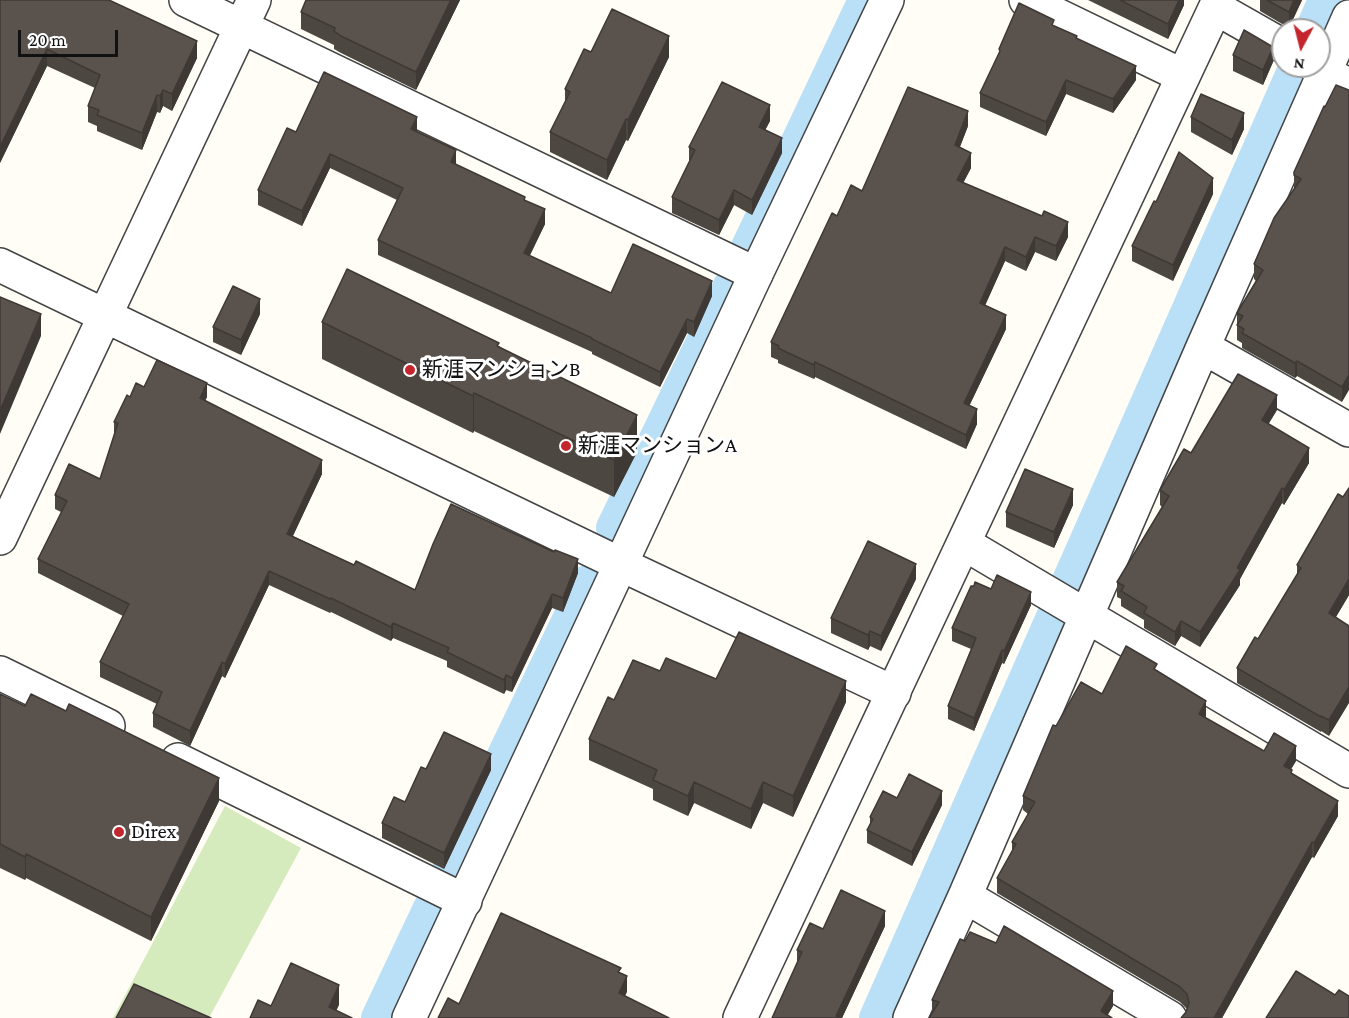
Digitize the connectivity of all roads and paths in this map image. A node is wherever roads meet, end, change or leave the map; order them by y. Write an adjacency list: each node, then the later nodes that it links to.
1 (186, 0): 5 (street)
2 (887, 0): 12 (street)
3 (1026, 0): 9 (street)
4 (1217, 4): 7 (street); 9 (street)
5 (248, 14): 12 (street); 13 (street)
6 (1349, 17): 8 (street)
7 (1271, 39)
8 (1331, 72)
9 (1183, 76): 17 (street)
10 (1329, 78): 14 (street)
11 (0, 265): 13 (street)
12 (756, 274): 18 (street)
13 (105, 317): 16 (street); 18 (street)
14 (1203, 347): 15 (street); 19 (street)
15 (1349, 430)
16 (0, 538)
17 (965, 544): 19 (street); 21 (street)
18 (620, 564): 21 (street); 24 (street)
19 (1087, 615): 22 (street); 23 (street)
20 (0, 673): 24 (street)
21 (894, 693): 26 (street)
22 (1349, 771)
23 (965, 896): 27 (street); 28 (street)
24 (465, 902): 25 (street)
25 (409, 1018)
26 (740, 1018)
27 (910, 1018)
28 (1170, 1018)

